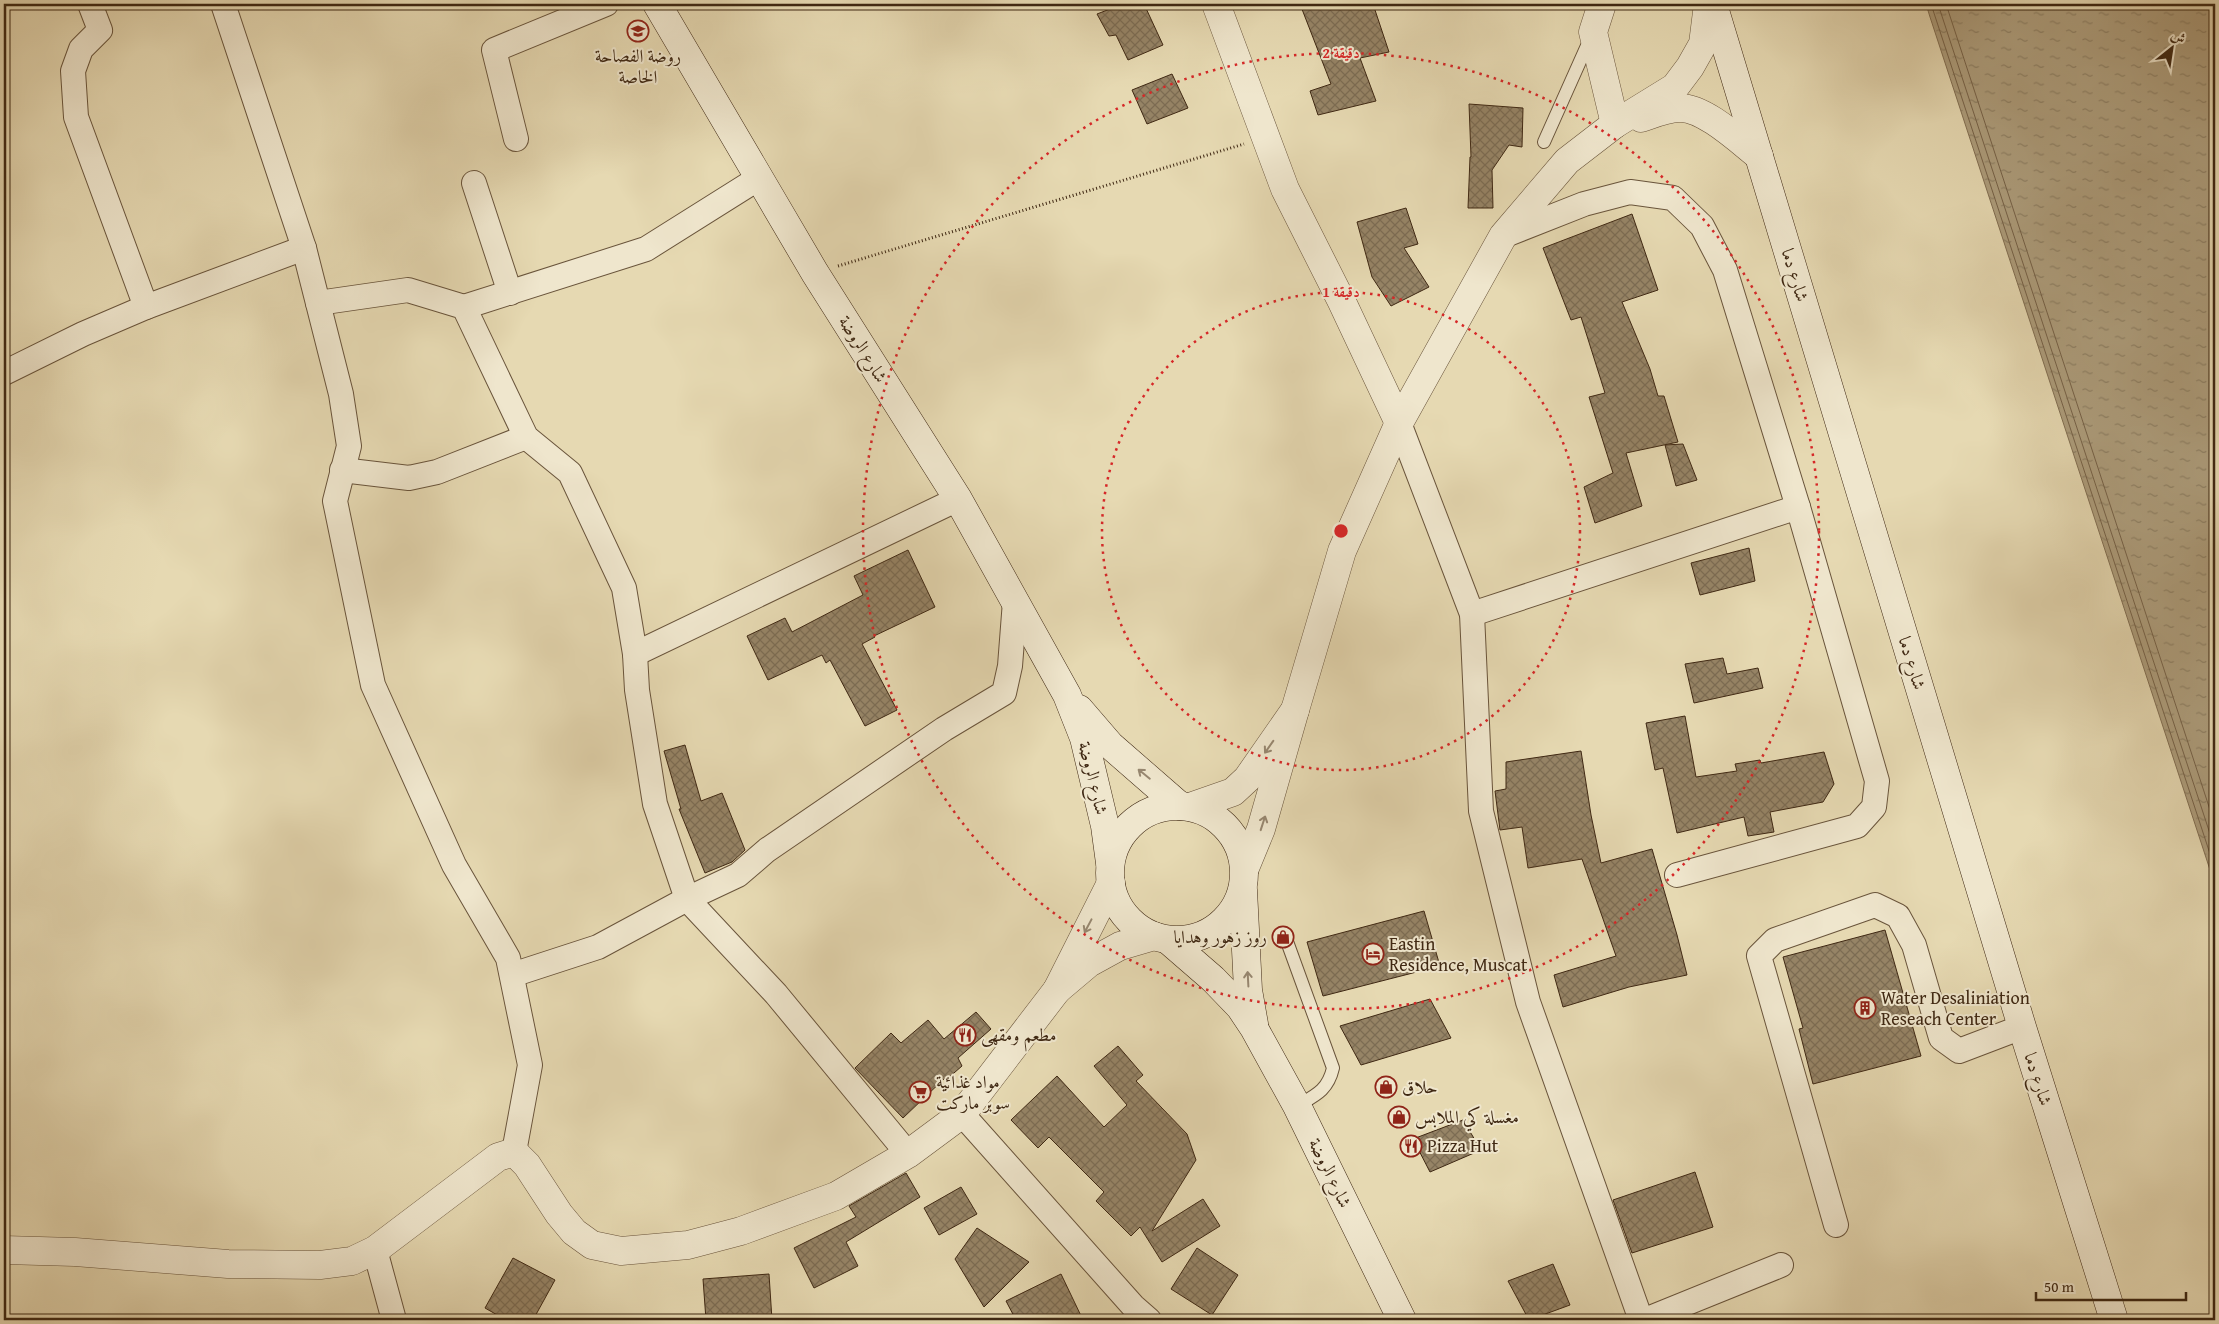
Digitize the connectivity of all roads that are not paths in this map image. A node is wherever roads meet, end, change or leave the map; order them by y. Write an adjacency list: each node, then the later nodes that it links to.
1 (90, 4): 20 (street)
2 (223, 4): 17 (street)
3 (606, 4): 11 (street)
4 (657, 4): 14 (main road, شارع الروضة)
5 (1216, 4): 23 (main road)
6 (1602, 4): 9 (main road)
7 (1708, 4): 10 (main road)
8 (1713, 4): 13 (main road, شارع دما)
9 (1593, 32): 10 (main road); 12 (lane)
10 (1616, 124): 13 (main road); 16 (main road)
11 (516, 140)
12 (1544, 142)
13 (1759, 156): 42 (main road, شارع دما)
14 (759, 178): 18 (street); 26 (main road, شارع الروضة)
15 (474, 183): 18 (street)
16 (1503, 236): 23 (main road); 27 (street)
17 (304, 248): 19 (street); 20 (street)
18 (510, 292): 21 (street)
19 (318, 303): 21 (street); 25 (street)
20 (146, 307): 22 (street)
21 (464, 307): 24 (street)
22 (4, 372)
23 (1398, 423): 29 (street); 32 (main road)
24 (526, 437): 25 (street); 30 (street)
25 (342, 470): 40 (street)
26 (958, 499): 28 (main road, شارع الروضة); 30 (street)
27 (1798, 507): 29 (street); 35 (street)
28 (1014, 601): 31 (main road, شارع الروضة); 37 (street)
29 (1472, 614): 55 (street)
30 (635, 654): 37 (street)
31 (1067, 695): 33 (main road, شارع الروضة, one-way to 31); 34 (main road, شارع الروضة)
32 (1295, 710): 33 (main road, one-way to 33); 36 (main road, one-way to 32)
33 (1185, 807): 34 (main road); 36 (main road)
34 (1110, 873): 39 (main road); 41 (main road, one-way to 41)
35 (1677, 875)
36 (1244, 878): 39 (main road); 43 (main road, شارع الروضة, one-way to 36)
37 (687, 899): 40 (street); 47 (street)
38 (1285, 936): 44 (lane)
39 (1161, 938): 41 (main road); 43 (main road, شارع الروضة)
40 (512, 975): 46 (street)
41 (1057, 990): 45 (main road)
42 (2022, 1027): 48 (street); 57 (main road, شارع دما)
43 (1254, 1028): 44 (main road, شارع الروضة)
44 (1297, 1106): 54 (main road, شارع الروضة)
45 (962, 1114): 47 (main road); 53 (street)
46 (514, 1152): 47 (main road); 50 (main road)
47 (908, 1154)
48 (1836, 1225)
49 (4, 1250): 50 (main road)
50 (375, 1250): 52 (street)
51 (1781, 1265): 56 (street)
52 (394, 1320)
53 (1149, 1320)
54 (1402, 1320)
55 (1641, 1320)
56 (1645, 1320)
57 (2114, 1320)

